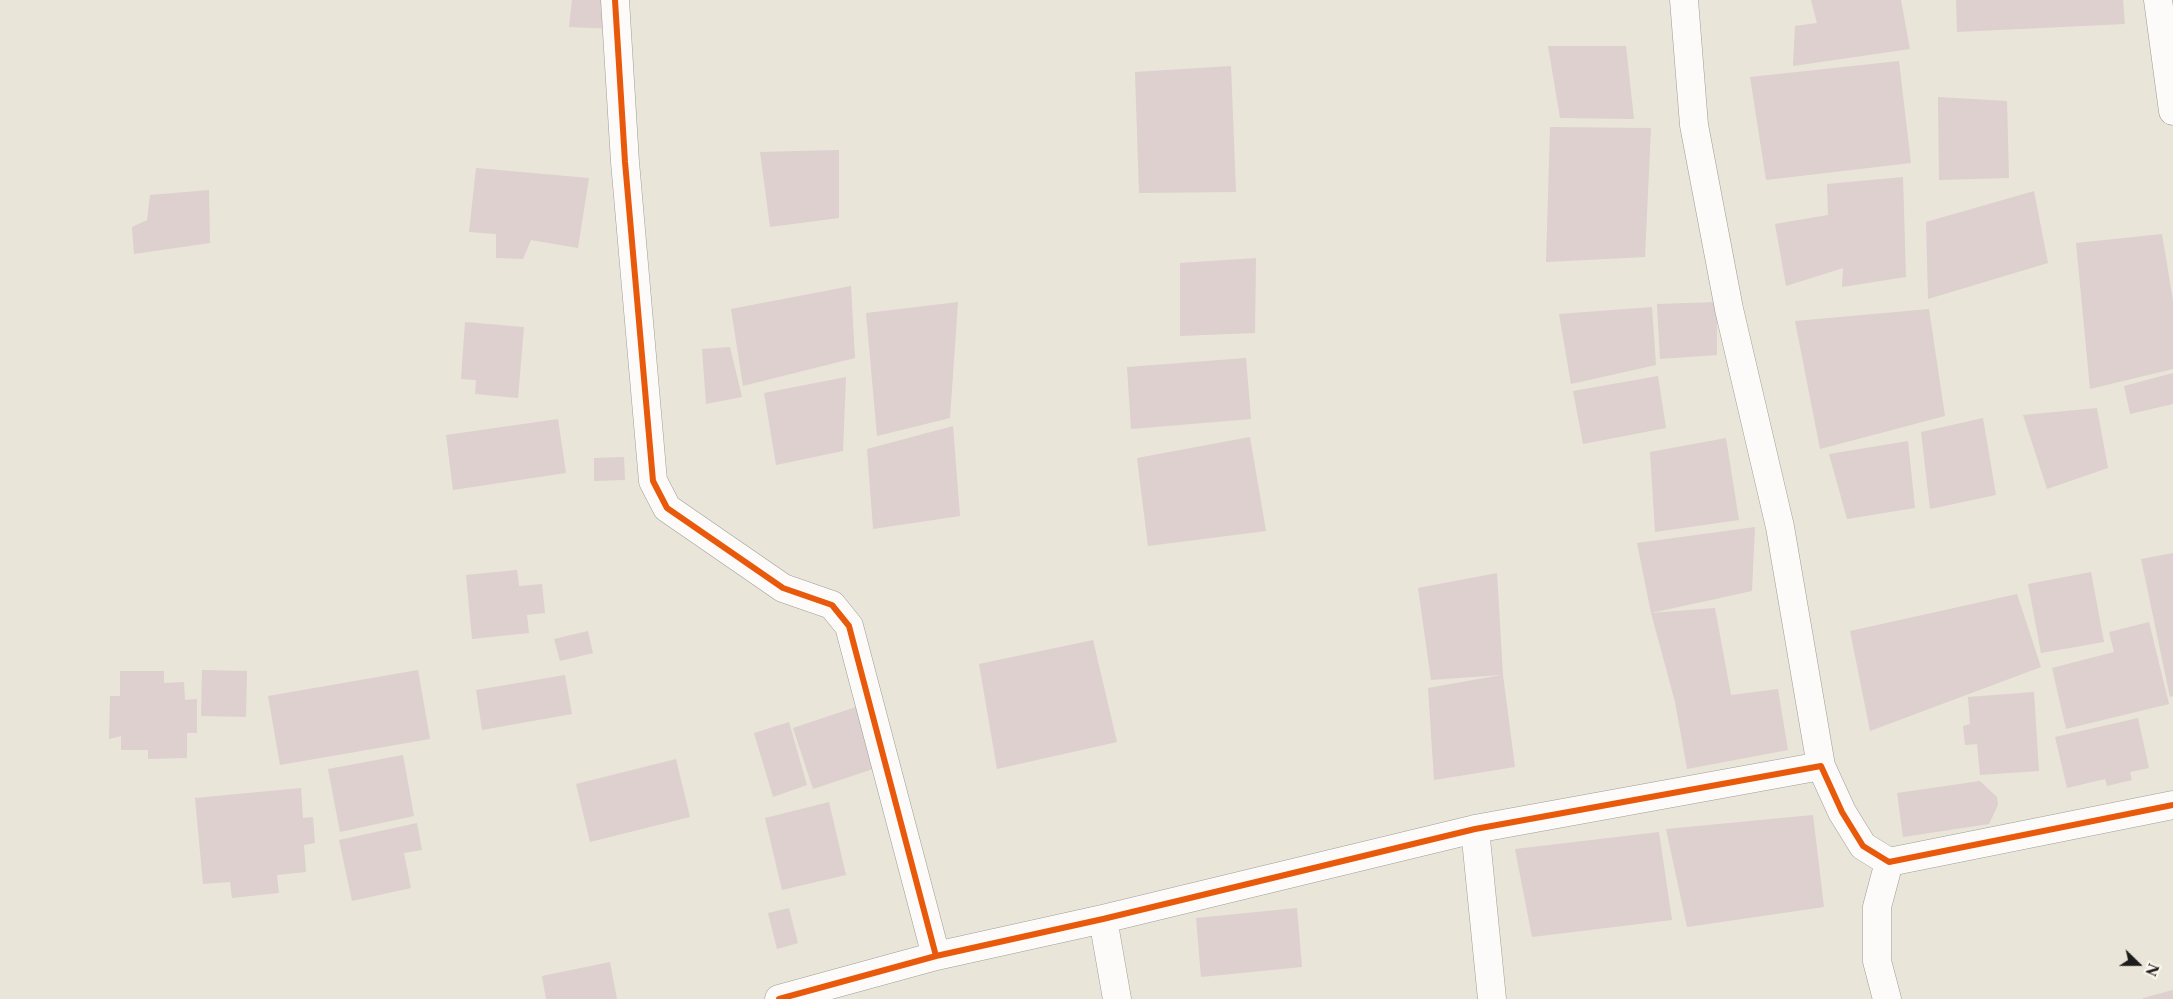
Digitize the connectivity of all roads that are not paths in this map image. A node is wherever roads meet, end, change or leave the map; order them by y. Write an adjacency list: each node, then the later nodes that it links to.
1 (615, 0): 10 (street)
2 (1684, 0): 5 (street)
3 (2158, 0): 4 (street)
4 (2173, 111)
5 (1821, 766): 7 (street); 8 (street)
6 (2173, 805): 8 (street)
7 (1475, 828): 9 (street); 13 (street)
8 (1889, 862): 14 (street)
9 (1103, 919): 10 (street); 12 (street)
10 (936, 956): 11 (street)
11 (779, 999)
12 (1117, 999)
13 (1492, 999)
14 (1887, 999)

